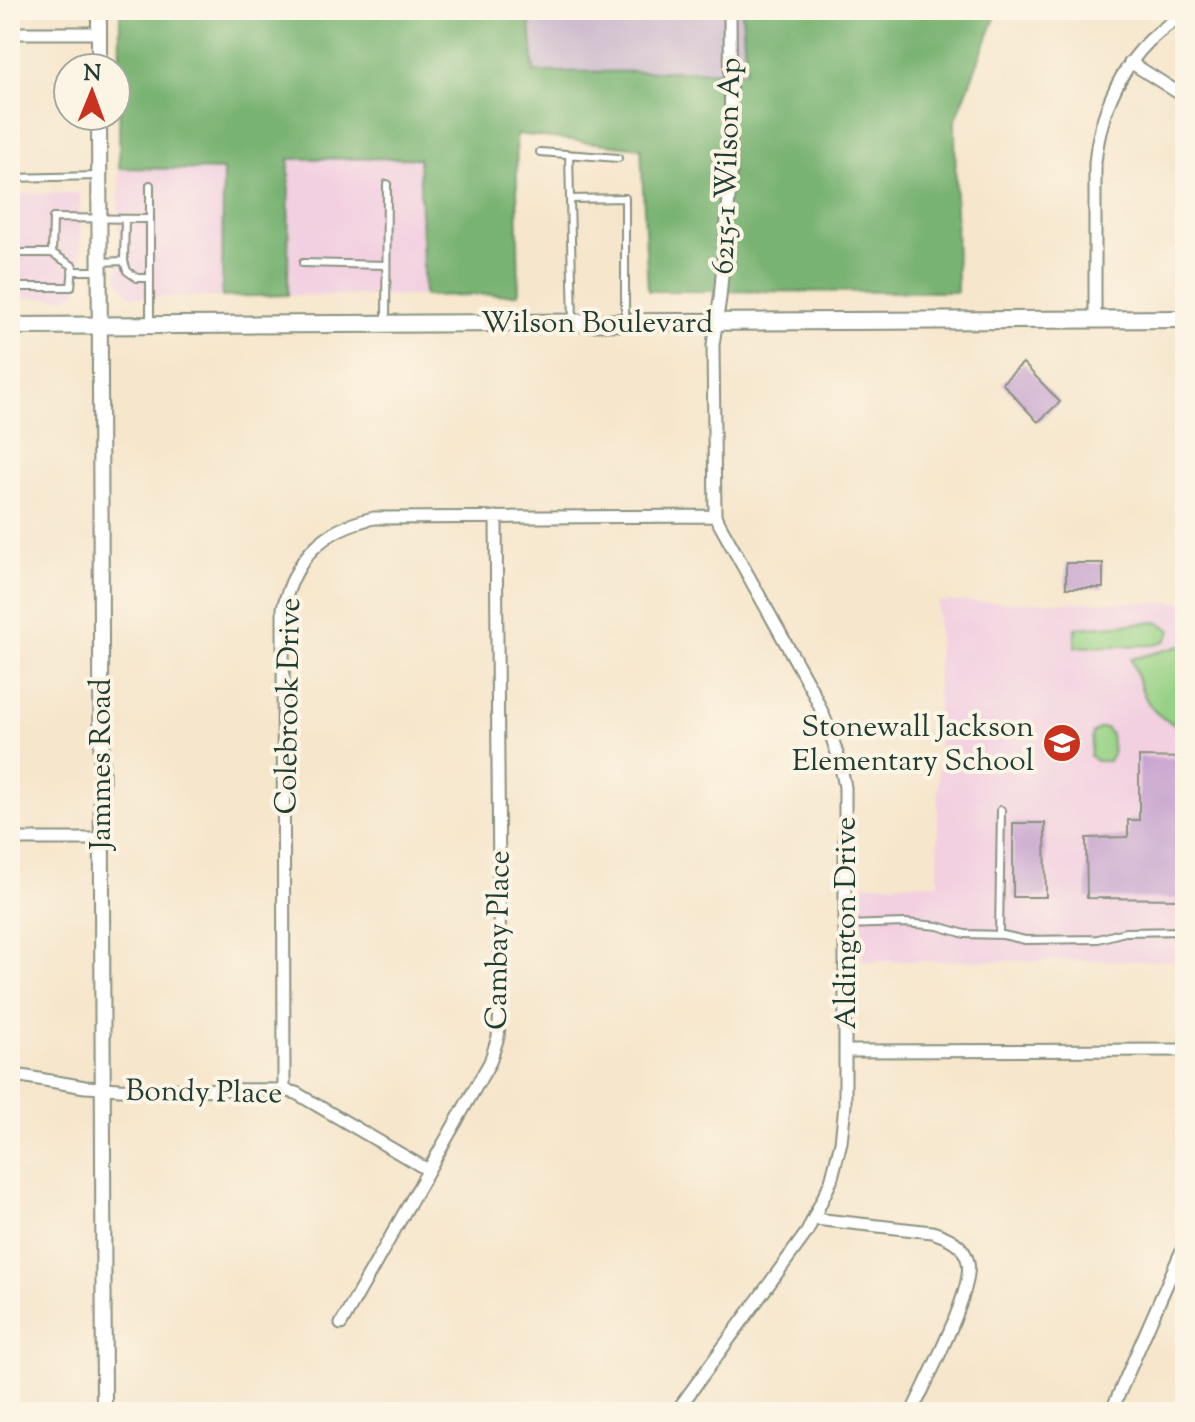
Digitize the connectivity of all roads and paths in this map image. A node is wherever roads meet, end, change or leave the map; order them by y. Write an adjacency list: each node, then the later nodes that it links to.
1 (99, 10): 5 (street)
2 (730, 10): 33 (street, 6215-1 Wilson Ap)
3 (1185, 14): 7 (street)
4 (10, 33): 5 (street)
5 (99, 33): 6 (street)
6 (99, 52)
7 (1130, 62): 8 (street); 30 (street)
8 (1185, 97)
9 (99, 132): 13 (street, Jammes Road)
10 (540, 152): 11 (lane)
11 (569, 154): 12 (lane); 17 (lane)
12 (618, 158)
13 (99, 176): 14 (lane); 18 (street, Jammes Road)
14 (10, 178)
15 (387, 184): 25 (lane)
16 (150, 185): 20 (lane)
17 (570, 199): 32 (lane); 34 (lane)
18 (99, 218): 19 (lane); 22 (lane); 26 (street, Jammes Road)
19 (125, 219): 20 (lane); 23 (lane)
20 (150, 219): 28 (lane)
21 (10, 253): 22 (lane)
22 (52, 253): 27 (lane)
23 (124, 261): 26 (lane); 28 (lane)
24 (303, 263): 25 (lane)
25 (386, 265): 35 (lane)
26 (99, 267): 27 (lane); 36 (street, Jammes Road)
27 (72, 271): 29 (lane)
28 (150, 278): 37 (lane)
29 (12, 288): 38 (lane)
30 (1095, 319): 31 (main road, Wilson Boulevard); 33 (main road, Wilson Boulevard)
31 (1185, 319)
32 (625, 321): 33 (main road, Wilson Boulevard); 34 (main road, Wilson Boulevard)
33 (717, 321): 39 (street, Aldington Drive)
34 (573, 322): 35 (main road, Wilson Boulevard)
35 (386, 323): 37 (main road, Wilson Boulevard)
36 (99, 325): 37 (main road, Wilson Boulevard); 38 (main road, Wilson Boulevard); 43 (street, Jammes Road)
37 (150, 325)
38 (12, 326)
39 (715, 516): 40 (street, Colebrook Drive); 44 (street, Aldington Drive)
40 (496, 517): 51 (street, Colebrook Drive); 52 (street, Cambay Place)
41 (1001, 810): 46 (lane)
42 (10, 839): 43 (street)
43 (101, 839): 50 (street, Jammes Road)
44 (845, 925): 46 (lane); 48 (street, Aldington Drive)
45 (1185, 931): 46 (lane)
46 (999, 934)
47 (1185, 1050): 48 (street)
48 (846, 1051): 53 (street, Aldington Drive)
49 (10, 1074): 50 (street, Bondy Place)
50 (102, 1088): 51 (street, Bondy Place); 56 (street, Jammes Road)
51 (284, 1090): 52 (street, Bondy Place)
52 (428, 1170): 55 (street, Cambay Place)
53 (815, 1219): 57 (street, Aldington Drive); 58 (street)
54 (1185, 1243): 59 (street)
55 (341, 1324)
56 (104, 1412)
57 (676, 1412)
58 (912, 1412)
59 (1111, 1412)

